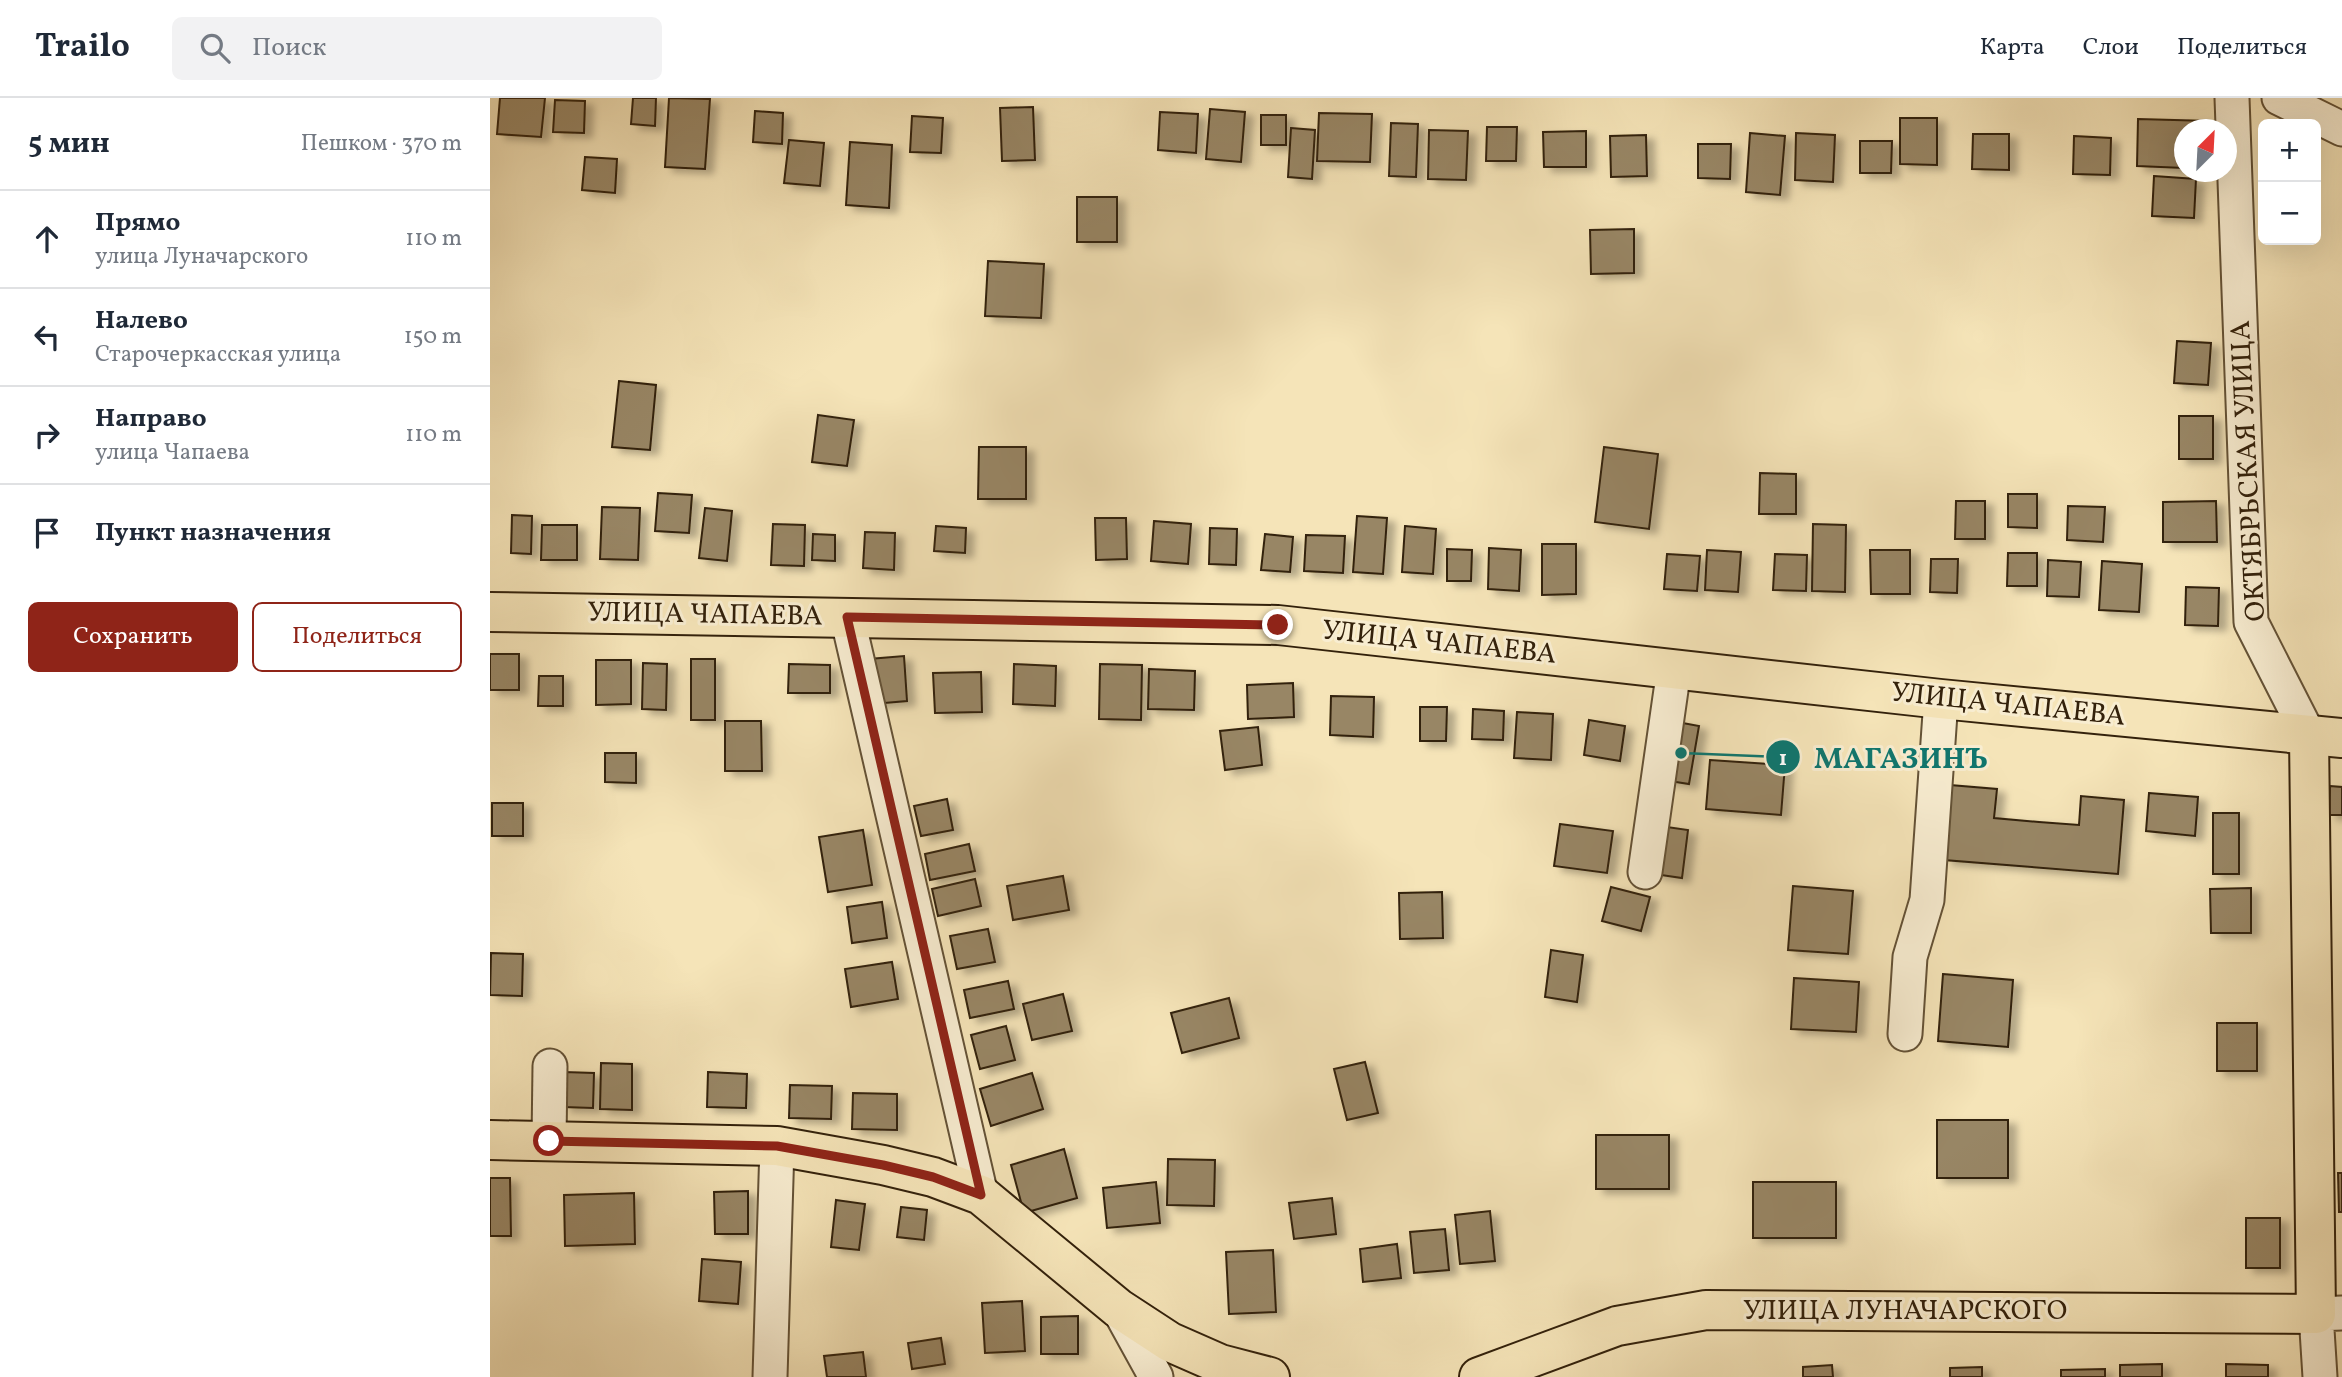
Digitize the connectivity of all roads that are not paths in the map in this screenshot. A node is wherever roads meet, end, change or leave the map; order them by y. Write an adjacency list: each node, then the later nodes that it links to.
1 (2232, 98): 8 (street, ОКТЯБРЬСКАЯ УЛИЦА)
2 (2278, 98): 3 (street)
3 (2342, 129)
4 (490, 612): 5 (main road, УЛИЦА ЧАПАЕВА)
5 (847, 617): 6 (main road, УЛИЦА ЧАПАЕВА); 15 (street)
6 (1674, 669): 7 (main road, УЛИЦА ЧАПАЕВА); 9 (street)
7 (1941, 699): 8 (main road, УЛИЦА ЧАПАЕВА); 10 (street)
8 (2325, 737): 17 (main road, ОКТЯБРЬСКАЯ УЛИЦА)
9 (1644, 872)
10 (1905, 1034)
11 (550, 1066): 13 (street)
12 (490, 1140): 13 (main road)
13 (549, 1141): 14 (main road)
14 (777, 1146): 15 (main road); 18 (street)
15 (981, 1195): 16 (main road)
16 (1118, 1308): 19 (street); 20 (main road)
17 (2329, 1314): 21 (main road, УЛИЦА ЛУНАЧАРСКОГО); 22 (street, ОКТЯБРЬСКАЯ УЛИЦА)
18 (770, 1377)
19 (1156, 1377)
20 (1270, 1377)
21 (1479, 1377)
22 (2320, 1377)

